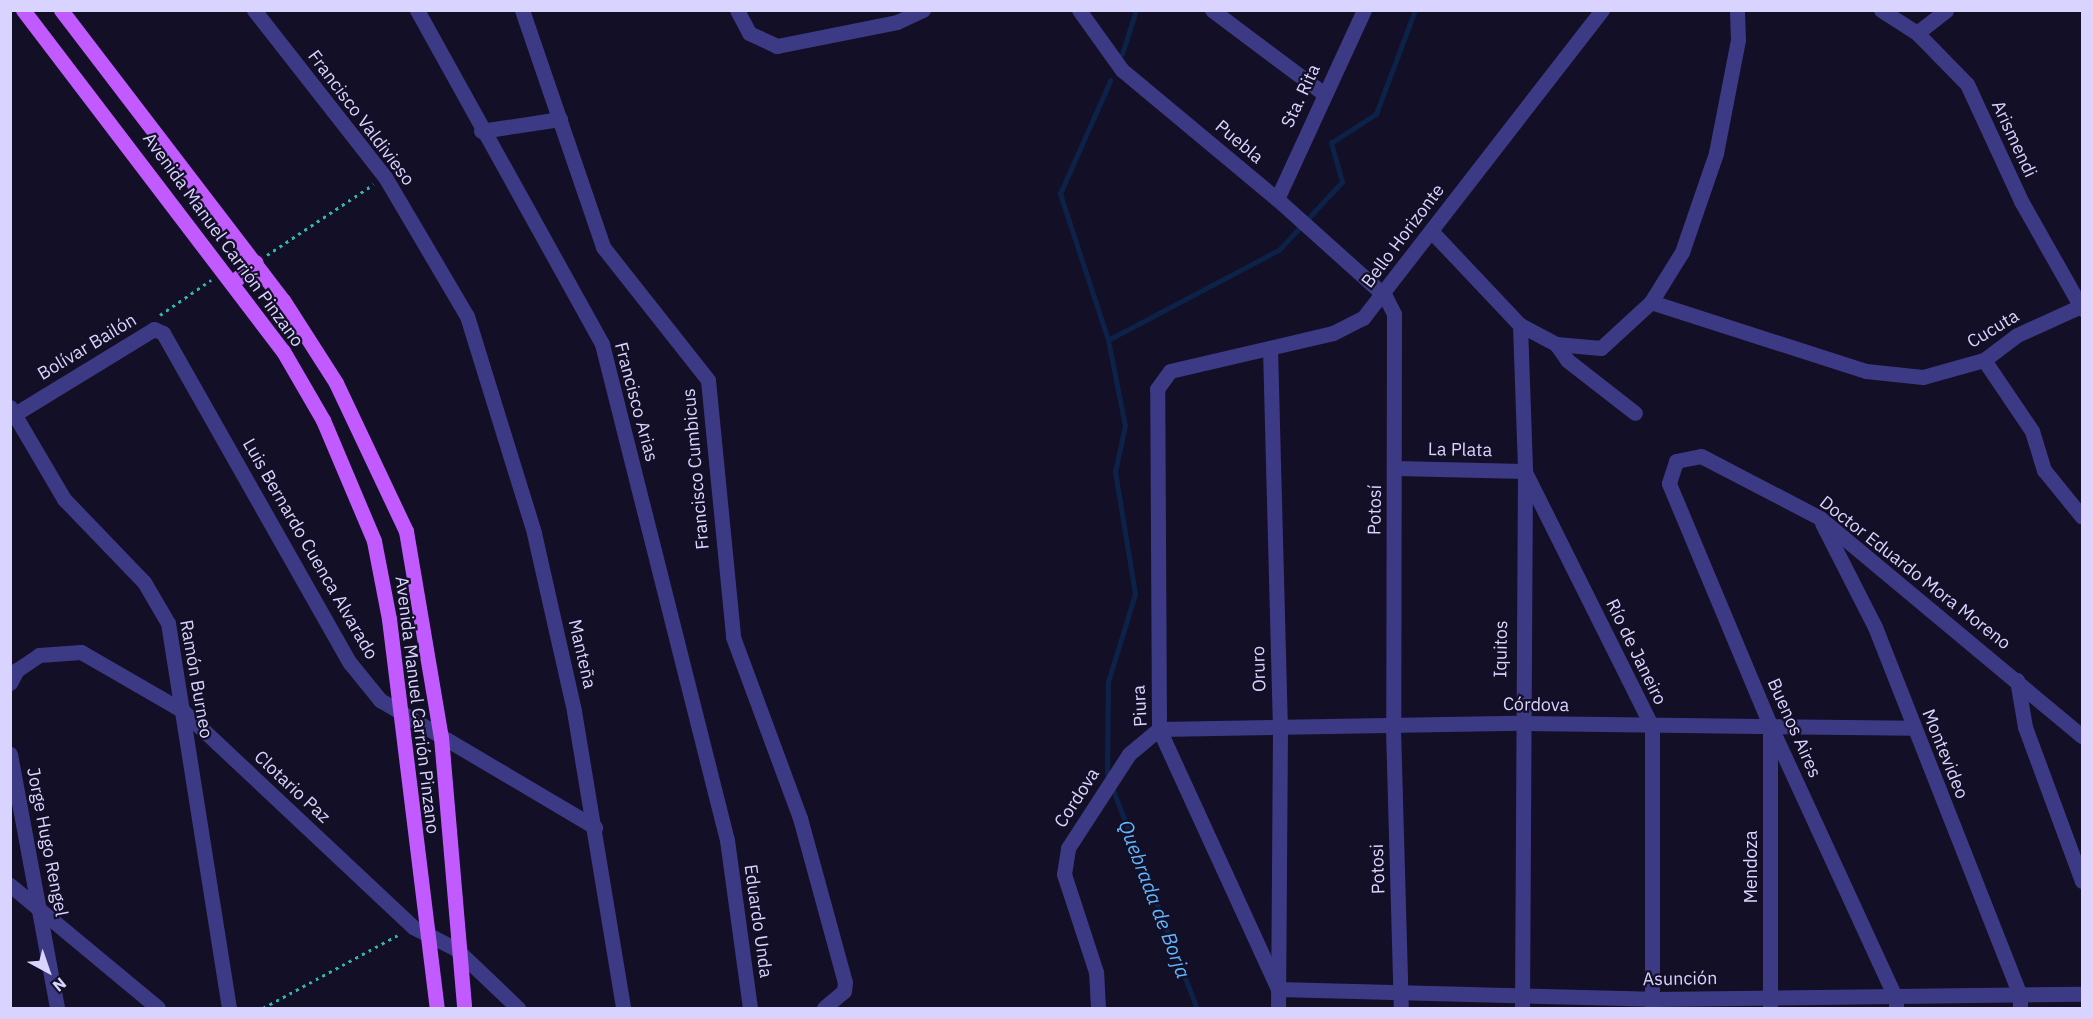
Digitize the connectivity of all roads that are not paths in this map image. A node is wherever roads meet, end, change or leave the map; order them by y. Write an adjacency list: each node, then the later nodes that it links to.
1 (22, 10): 23 (main road, Avenida Manuel Carrión Pinzano)
2 (61, 10): 22 (main road, Avenida Manuel Carrión Pinzano)
3 (254, 10): 27 (street, Francisco Valdivieso)
4 (417, 10): 19 (street, Francisco Arias)
5 (522, 10): 18 (street, Francisco Cumbicus)
6 (737, 10): 15 (street)
7 (923, 10): 15 (street)
8 (1079, 10): 20 (street, Puebla)
9 (1212, 10): 17 (street)
10 (1364, 10): 17 (street, Sta. Rita)
11 (1602, 10): 21 (street, Bello Horizonte)
12 (1737, 10): 25 (street)
13 (1881, 10): 16 (street, Arismendi)
14 (1946, 10): 16 (street)
15 (902, 16)
16 (1917, 33): 26 (street, Arismendi)
17 (1323, 93): 20 (street, Sta. Rita)
18 (560, 119): 19 (street); 78 (street, Francisco Cumbicus)
19 (481, 131): 56 (street, Francisco Arias)
20 (1277, 199): 24 (street, Puebla)
21 (1433, 233): 24 (street, Bello Horizonte); 29 (street)
22 (256, 262): 23 (main road); 53 (main road, Avenida Manuel Carrión Pinzano)
23 (229, 276): 44 (main road, Avenida Manuel Carrión Pinzano)
24 (1385, 296): 31 (street, Bello Horizonte); 37 (street, Potosí)
25 (1651, 302): 30 (street); 32 (street, Cucuta)
26 (2082, 307): 32 (street, Cucuta)
27 (467, 316): 55 (street, Manteña)
28 (156, 322): 34 (street, Bolívar Bailón); 44 (street, Luis Bernardo Cuenca Alvarado)
29 (1520, 326): 30 (street); 38 (street, Iquitos)
30 (1556, 344): 35 (street)
31 (1270, 348): 33 (street, Bello Horizonte); 47 (street, Oruro)
32 (1984, 360): 39 (street)
33 (1162, 376): 51 (street, Piura)
34 (12, 412): 43 (street, Ramón Burneo)
35 (1635, 413)
36 (1676, 461): 40 (street, Doctor Eduardo Mora Moreno); 46 (street, Buenos Aires)
37 (1395, 468): 38 (street, La Plata); 49 (street, Potosí)
38 (1525, 471): 45 (street, Iquitos); 48 (street, Río de Janeiro)
39 (2082, 517)
40 (1820, 518): 42 (street, Doctor Eduardo Mora Moreno); 50 (street, Montevideo)
41 (13, 673): 43 (street, Clotario Paz)
42 (2018, 680): 52 (street, Doctor Eduardo Mora Moreno); 57 (street)
43 (183, 711): 60 (street, Clotario Paz); 72 (street, Ramón Burneo)
44 (400, 716): 53 (street, Luis Bernardo Cuenca Alvarado); 60 (main road, Avenida Manuel Carrión Pinzano)
45 (1519, 723): 48 (street, Córdova); 49 (street, Córdova); 65 (street, Iquitos)
46 (1770, 725): 48 (street, Córdova); 50 (street, Córdova); 66 (street, Mendoza); 69 (street, Buenos Aires)
47 (1280, 727): 49 (street, Córdova); 51 (street, Córdova); 62 (street, Oruro)
48 (1652, 727): 68 (street, Río de Janeiro)
49 (1393, 728): 63 (street, Potosi)
50 (1913, 728): 67 (street, Montevideo)
51 (1159, 729): 62 (street, Piura); 79 (street, Cordova)
52 (2082, 736)
53 (441, 737): 55 (street, Luis Bernardo Cuenca Alvarado); 61 (main road, Avenida Manuel Carrión Pinzano)
54 (10, 754): 59 (street, Jorge Hugo Rengel)
55 (595, 827): 76 (street, Manteña)
56 (727, 840): 77 (street, Eduardo Unda)
57 (2082, 881)
58 (10, 885): 59 (street)
59 (40, 907): 70 (street, Jorge Hugo Rengel); 71 (street)
60 (429, 931): 61 (street); 73 (main road, Avenida Manuel Carrión Pinzano)
61 (456, 949): 74 (main road, Avenida Manuel Carrión Pinzano); 75 (street)
62 (1278, 989): 63 (street, Asunción); 80 (street, Piura)
63 (1401, 990): 65 (street, Asunción); 81 (street, Potosi)
64 (2082, 994): 67 (street, Asunción)
65 (1522, 1002): 68 (street, Asunción)
66 (1770, 1002): 68 (street, Asunción); 69 (street, Asunción)
67 (2020, 1002): 69 (street, Asunción)
68 (1652, 1004)
69 (1896, 1004)
70 (57, 1008)
71 (158, 1008)
72 (229, 1008)
73 (437, 1008)
74 (464, 1008)
75 (518, 1008)
76 (623, 1008)
77 (750, 1008)
78 (824, 1008)
79 (1098, 1008)
80 (1278, 1008)
81 (1401, 1008)

